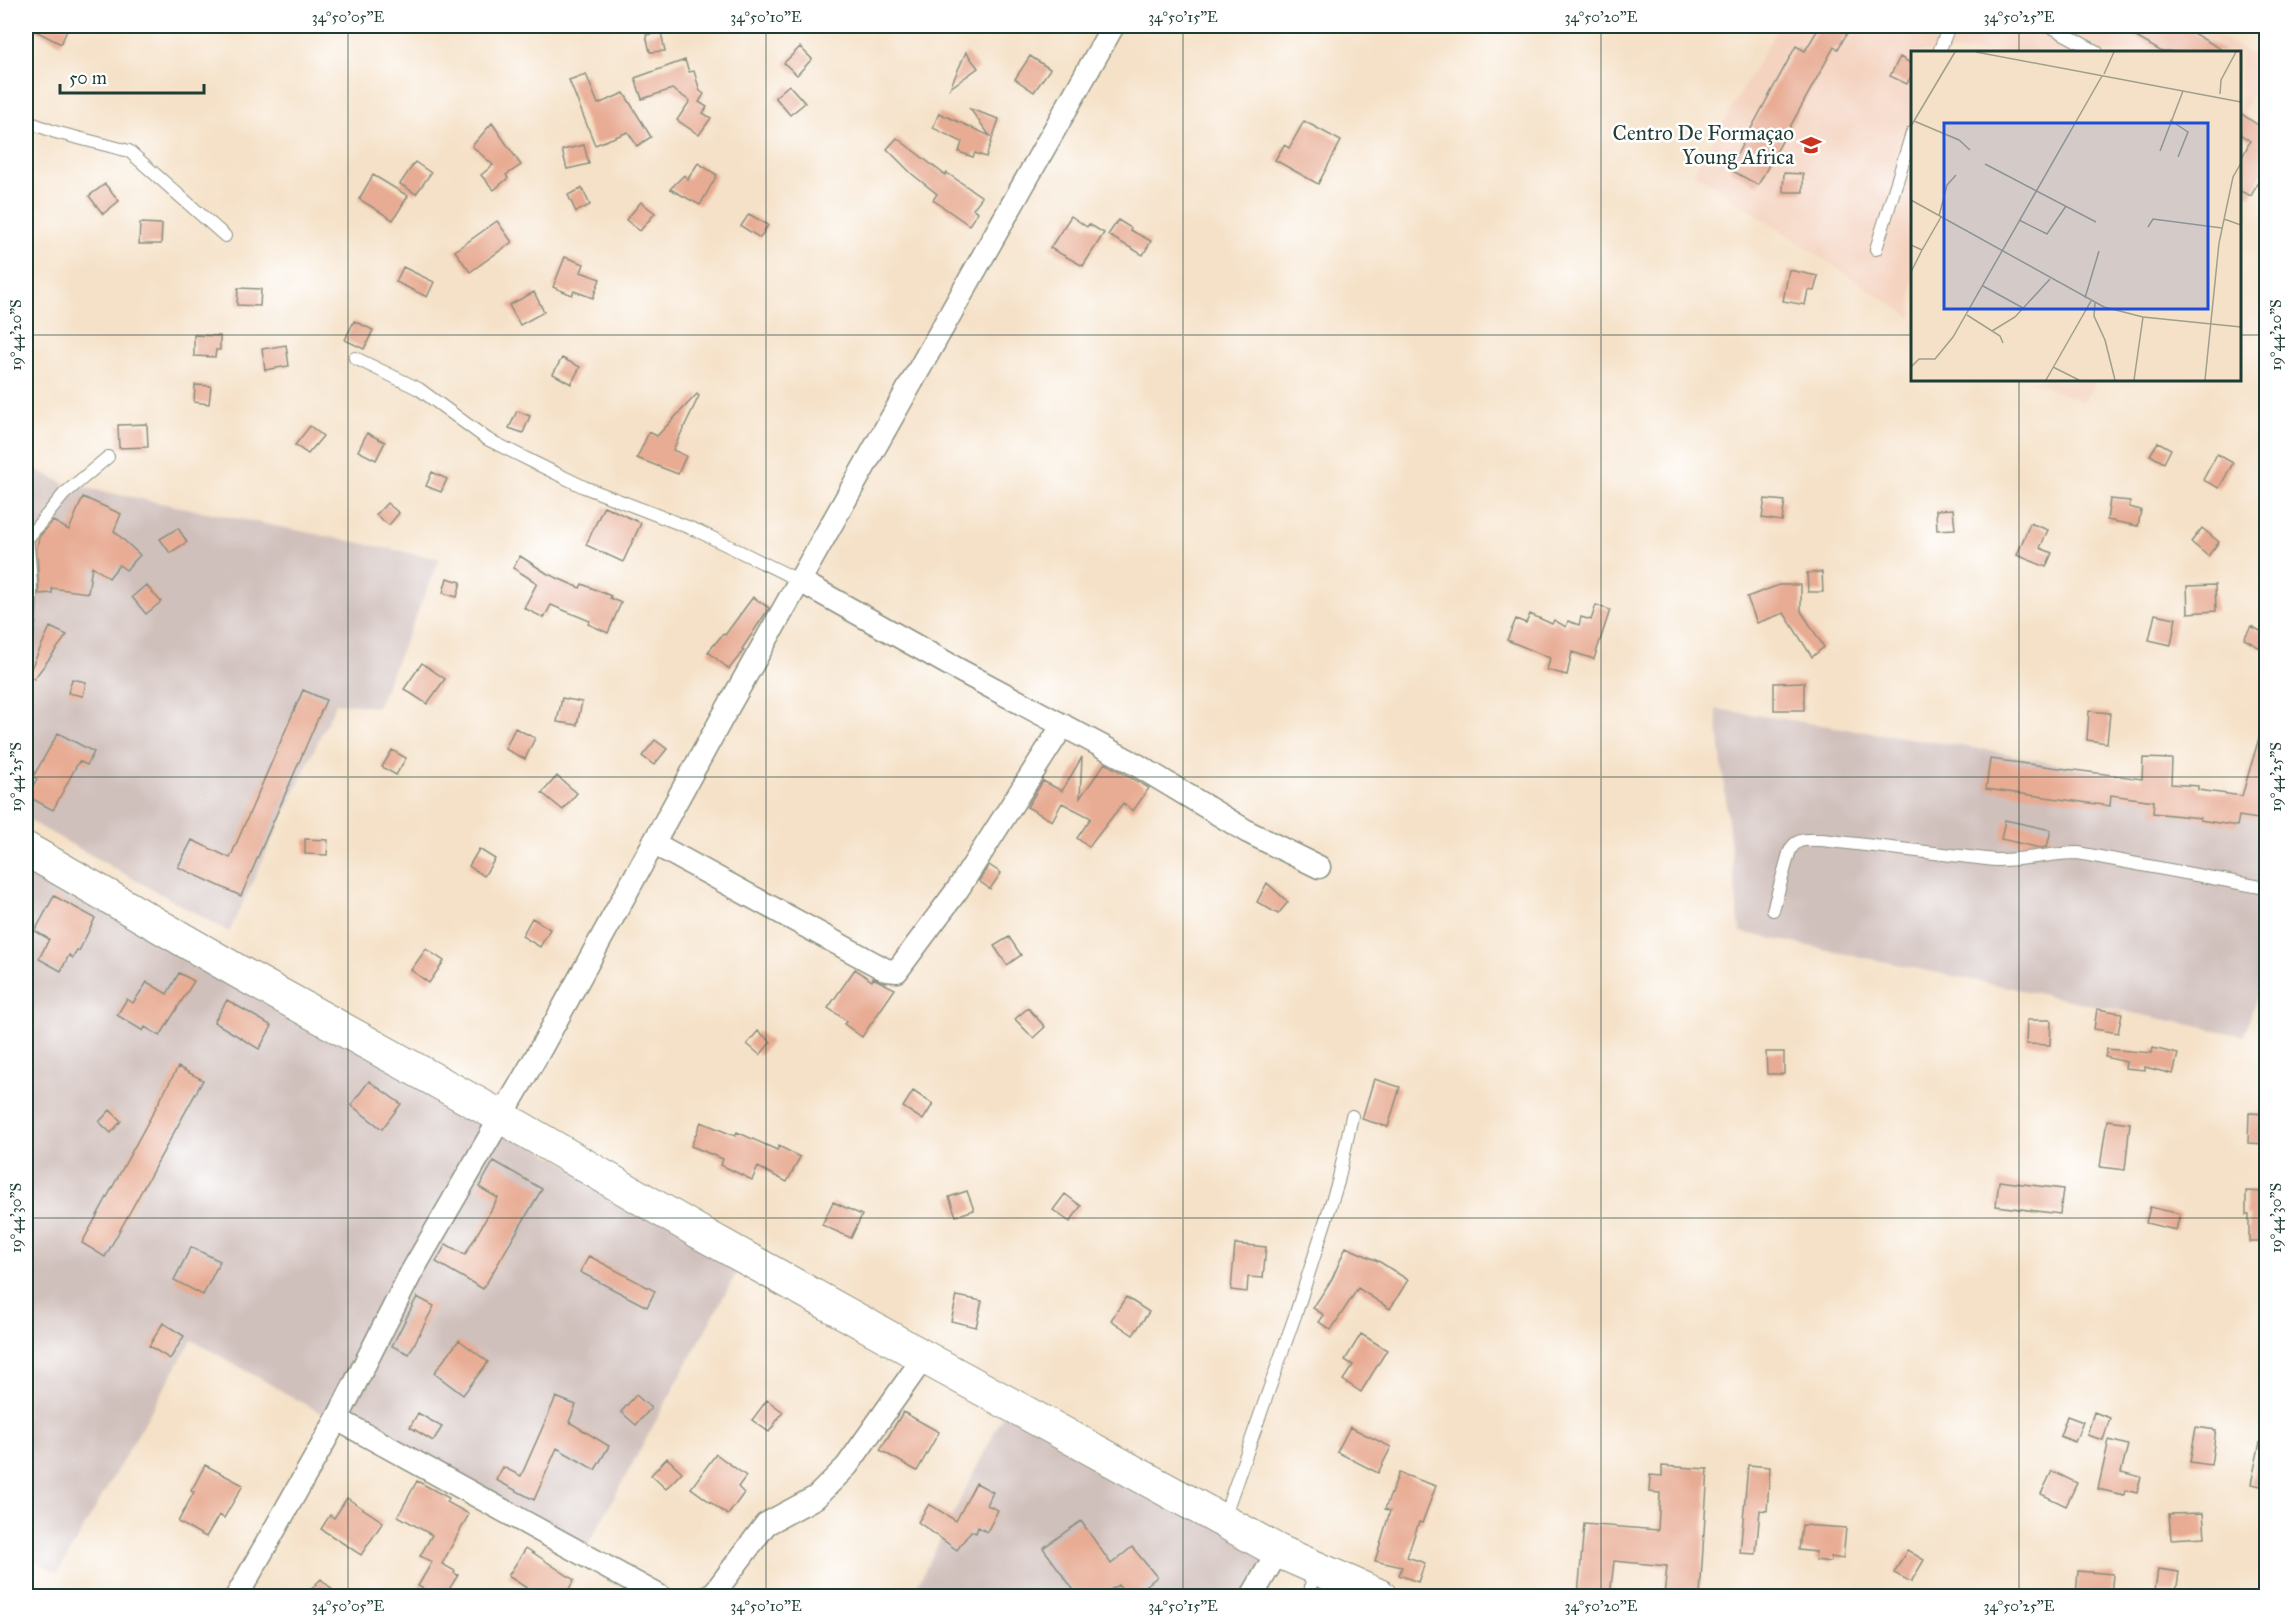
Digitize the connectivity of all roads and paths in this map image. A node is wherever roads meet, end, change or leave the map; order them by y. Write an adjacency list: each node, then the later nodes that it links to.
1 (1113, 26): 12 (street)
2 (1949, 26): 4 (lane)
3 (2050, 26): 5 (lane)
4 (1939, 51)
5 (2095, 51)
6 (26, 121): 8 (lane)
7 (1911, 137): 9 (lane)
8 (225, 236)
9 (1876, 249)
10 (355, 358): 12 (lane)
11 (108, 457): 13 (lane)
12 (800, 581): 14 (street); 15 (street)
13 (26, 642)
14 (1063, 725): 15 (street); 17 (street)
15 (653, 843): 20 (street)
16 (26, 849): 20 (main road)
17 (1319, 867)
18 (2266, 888): 19 (lane)
19 (1773, 910)
20 (500, 1116): 22 (main road); 23 (street)
21 (1352, 1116): 24 (lane)
22 (924, 1357): 24 (main road); 29 (street)
23 (337, 1419): 27 (street); 28 (street)
24 (1223, 1521): 25 (main road)
25 (1278, 1551): 26 (main road); 30 (street)
26 (1312, 1582): 31 (main road)
27 (237, 1596)
28 (659, 1596)
29 (708, 1596)
30 (1252, 1596)
31 (1380, 1596)

